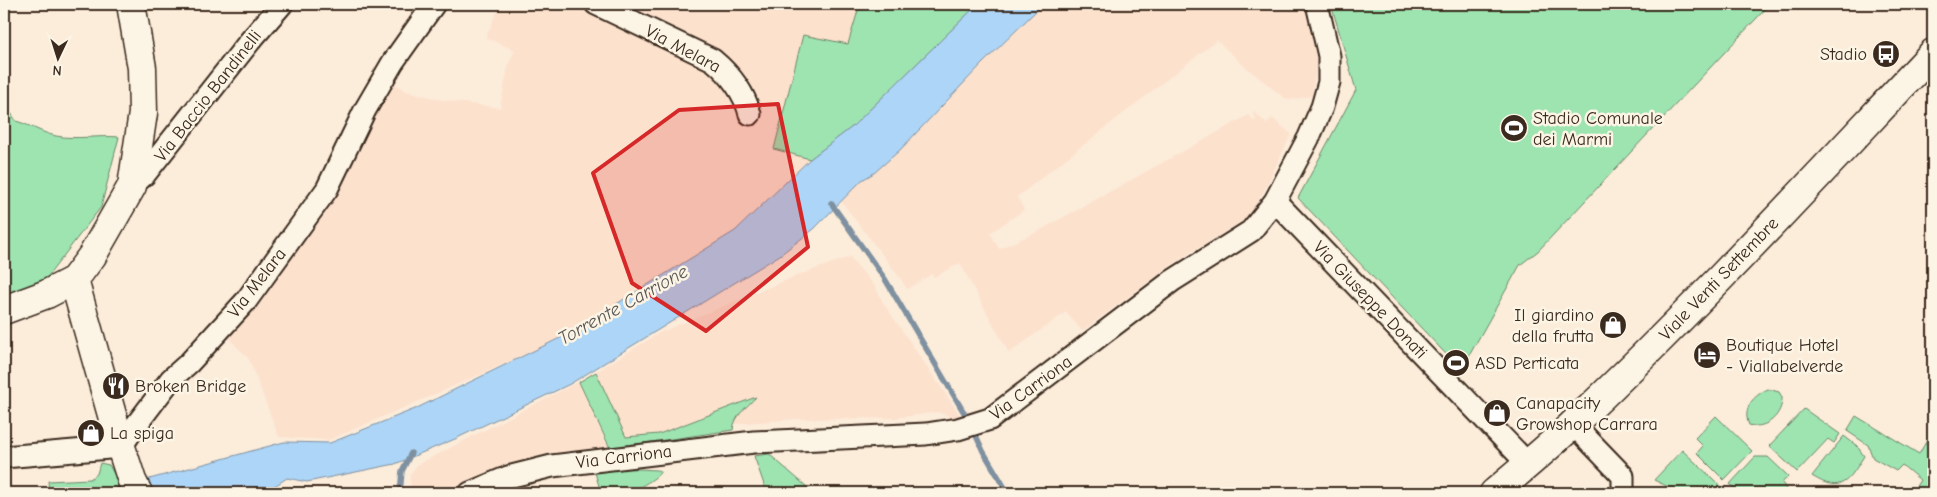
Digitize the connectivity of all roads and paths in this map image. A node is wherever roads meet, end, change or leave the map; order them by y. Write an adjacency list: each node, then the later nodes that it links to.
1 (131, 4): 8 (main road)
2 (282, 4): 8 (street, Via Baccio Bandinelli)
3 (434, 4): 13 (street, Via Melara)
4 (596, 4): 7 (street, Via Melara)
5 (1317, 4): 9 (street, Via Carriona)
6 (1933, 53): 12 (main road, Viale Venti Settembre)
7 (750, 114)
8 (132, 186): 10 (main road)
9 (1275, 201): 15 (street, Via Giuseppe Donati); 17 (street, Via Carriona)
10 (74, 280): 11 (main road); 13 (main road)
11 (4, 310)
12 (1573, 424): 15 (main road, Viale Venti Settembre); 19 (street)
13 (121, 447): 14 (street); 16 (main road)
14 (4, 457)
15 (1528, 464): 18 (main road, Viale Venti Settembre)
16 (135, 487)
17 (470, 493)
18 (1494, 493)
19 (1623, 493)

